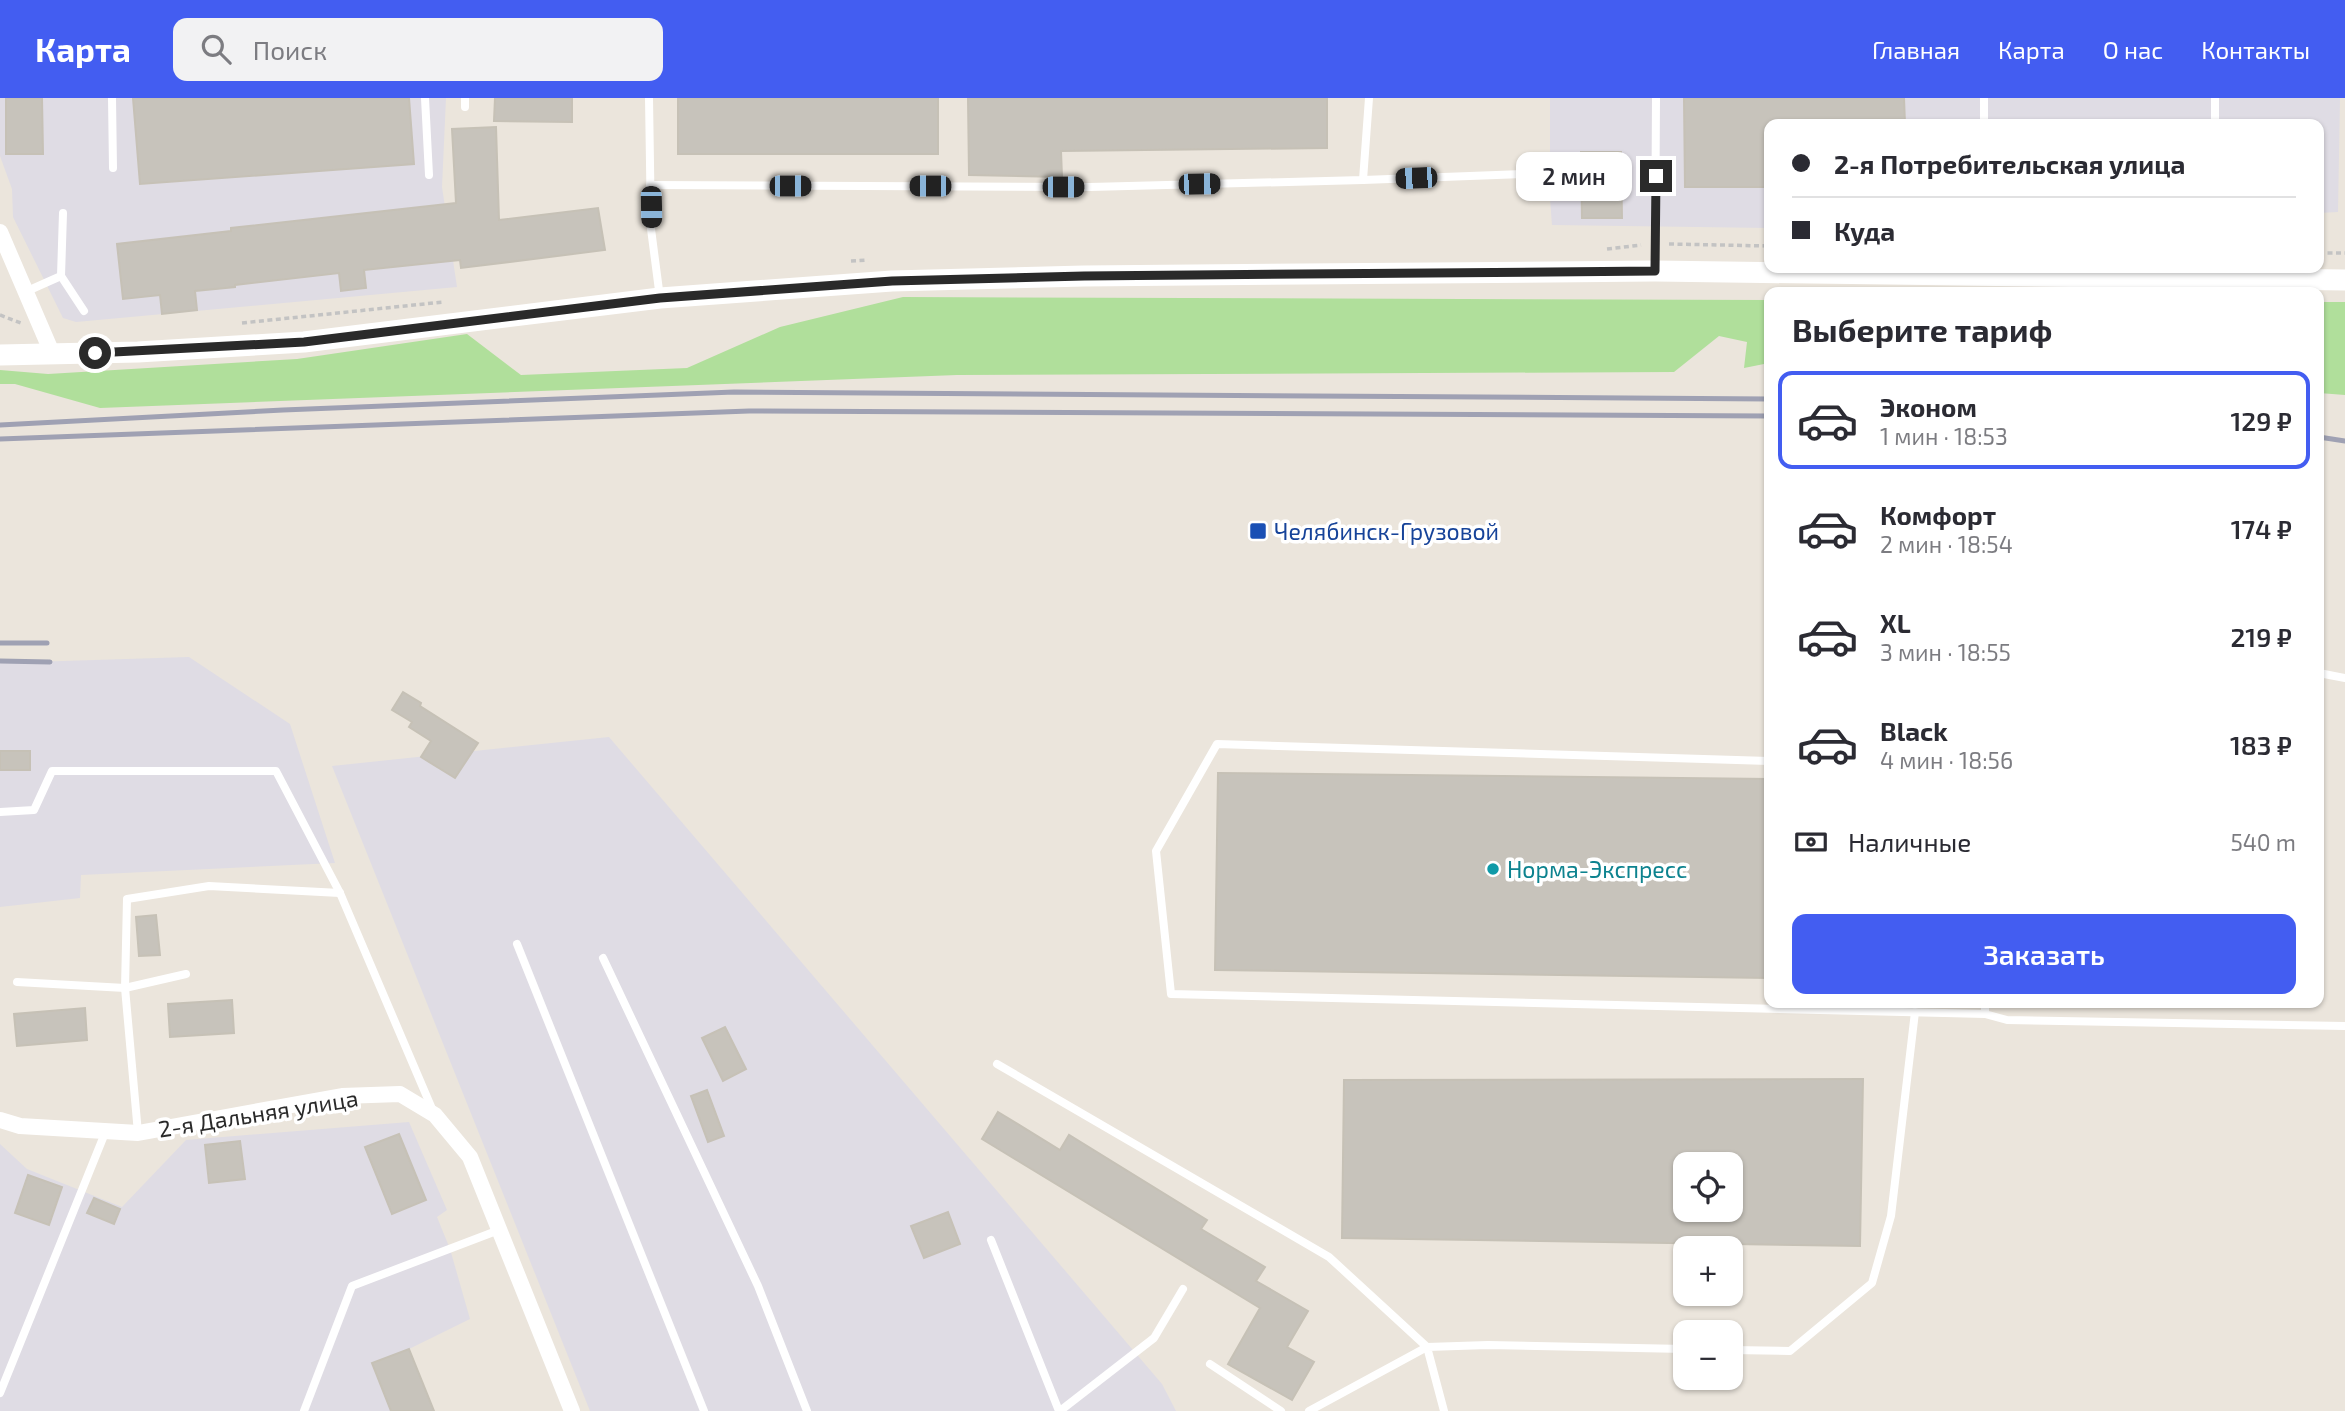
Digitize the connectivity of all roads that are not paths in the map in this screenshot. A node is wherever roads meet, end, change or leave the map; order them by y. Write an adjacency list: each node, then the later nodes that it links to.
1 (112, 98): 10 (lane)
2 (425, 98): 11 (lane)
3 (649, 98): 14 (lane)
4 (1368, 98): 13 (lane)
5 (1656, 98): 17 (lane)
6 (1983, 98): 8 (lane)
7 (2215, 98): 9 (lane)
8 (1984, 119)
9 (2215, 119)
10 (113, 169)
11 (429, 174)
12 (1523, 174): 13 (lane)
13 (1363, 180): 14 (lane)
14 (650, 186): 24 (lane)
15 (63, 214): 21 (lane)
16 (0, 232): 23 (street)
17 (1655, 271): 18 (street); 24 (street)
18 (1764, 271)
19 (2102, 273): 20 (street)
20 (2218, 274): 22 (street)
21 (61, 276): 23 (lane); 25 (lane)
22 (2345, 280)
23 (25, 292): 26 (street)
24 (660, 298): 26 (street)
25 (84, 311)
26 (52, 354): 27 (street)
27 (0, 355)
28 (2324, 674): 29 (lane)
29 (2345, 678)
30 (1764, 761): 39 (lane)
31 (0, 812): 32 (lane)
32 (340, 893): 37 (lane); 43 (lane)
33 (517, 944): 57 (lane)
34 (603, 958): 58 (lane)
35 (186, 974): 37 (lane)
36 (18, 982): 37 (lane)
37 (125, 988): 46 (lane)
38 (1984, 1008): 40 (lane)
39 (1915, 1012): 40 (lane); 52 (lane)
40 (1985, 1014): 41 (lane)
41 (2345, 1026)
42 (997, 1064): 50 (lane)
43 (435, 1115): 46 (street, 2-я Дальняя улица); 47 (street, 2-я Дальняя улица)
44 (0, 1120): 45 (street, 2-я Дальняя улица)
45 (105, 1132): 46 (street, 2-я Дальняя улица); 54 (lane)
46 (138, 1133)
47 (499, 1230): 55 (lane); 56 (street, 2-я Дальняя улица)
48 (991, 1240): 59 (lane)
49 (1183, 1289): 59 (lane)
50 (1427, 1347): 51 (lane); 61 (lane); 62 (lane)
51 (1673, 1349)
52 (1743, 1350)
53 (1210, 1364): 60 (lane)
54 (0, 1393)
55 (304, 1411)
56 (572, 1411)
57 (704, 1411)
58 (807, 1411)
59 (1060, 1411)
60 (1281, 1411)
61 (1309, 1411)
62 (1444, 1411)

